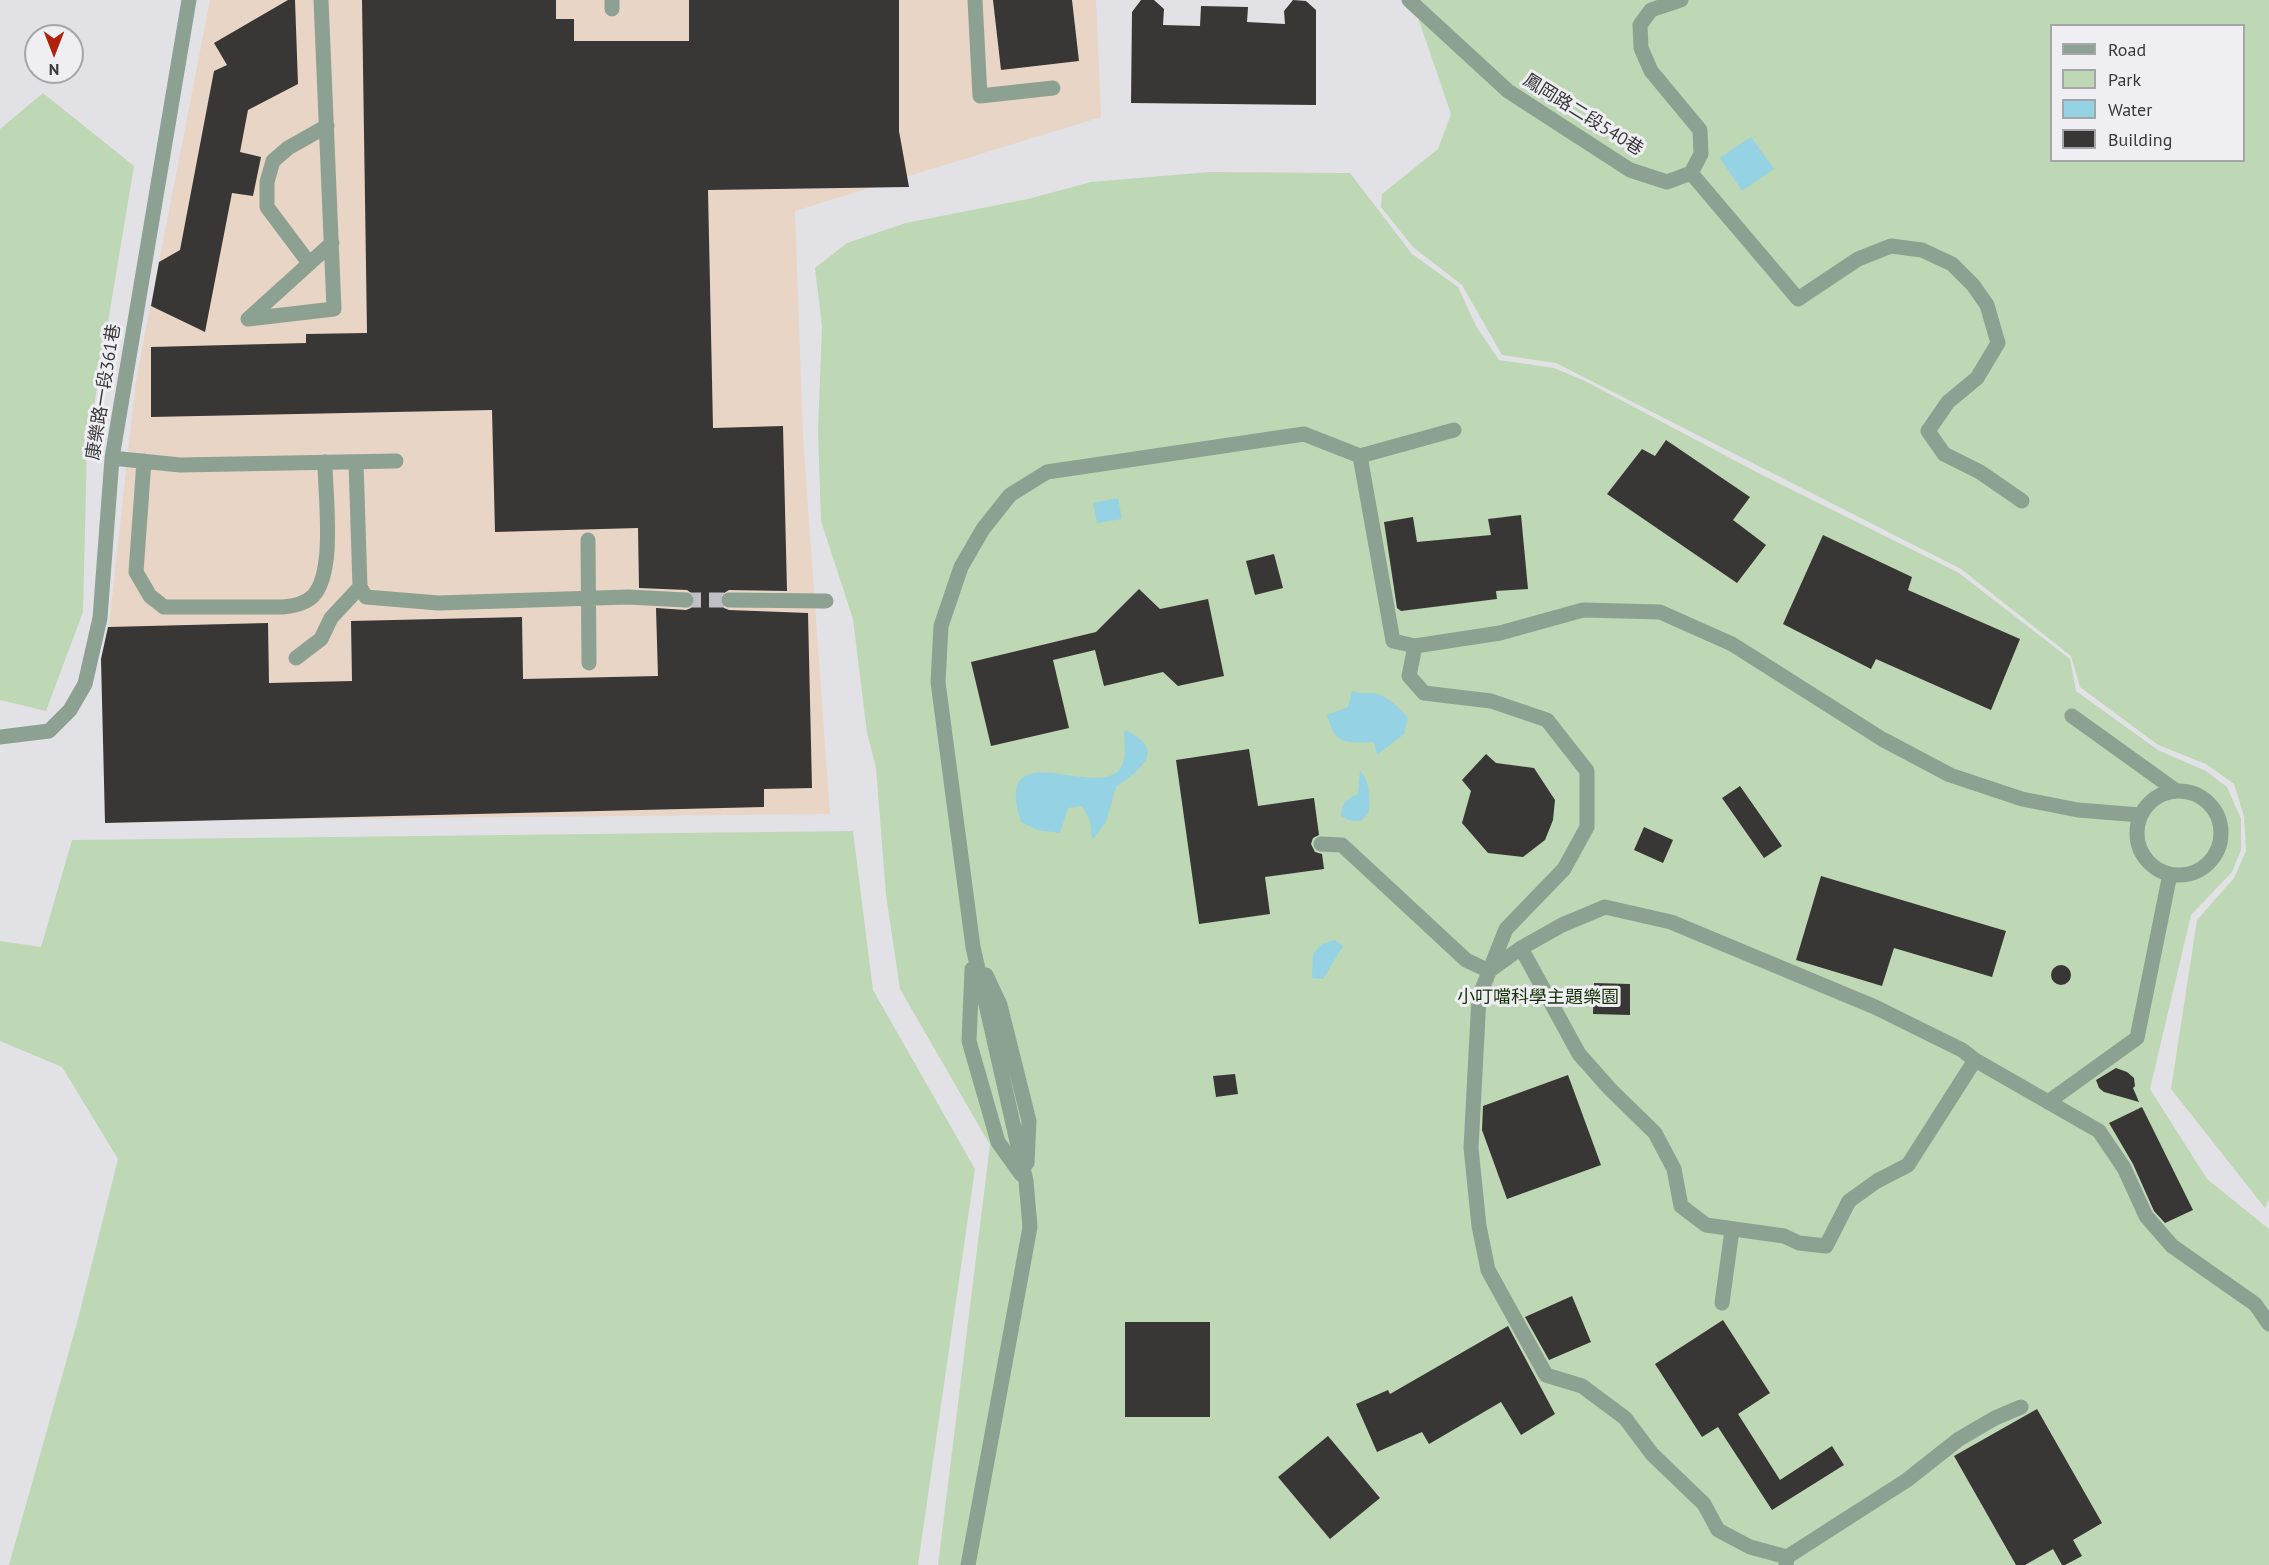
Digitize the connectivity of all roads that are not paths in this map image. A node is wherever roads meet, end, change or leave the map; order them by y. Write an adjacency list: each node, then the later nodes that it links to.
1 (189, 0): 13 (lane, 康樂路一段361巷)
2 (321, 0): 7 (lane)
3 (975, 0): 6 (lane)
4 (1409, 0): 8 (lane, 鳳岡路二段540巷)
5 (1681, 0): 8 (lane)
6 (1053, 88)
7 (327, 126): 9 (lane); 10 (lane)
8 (1691, 173): 18 (lane)
9 (332, 243): 10 (lane); 10 (lane)
10 (309, 263)
11 (1454, 430): 12 (lane)
12 (1360, 456): 25 (lane); 34 (lane)
13 (112, 458): 14 (lane); 29 (lane, 康樂路一段361巷)
14 (144, 461): 16 (lane); 16 (lane)
15 (396, 461): 17 (lane)
16 (325, 462): 17 (lane)
17 (356, 462): 20 (lane)
18 (2022, 501)
19 (588, 540): 21 (lane)
20 (360, 587): 21 (lane); 26 (lane)
21 (588, 600): 22 (lane); 27 (lane)
22 (686, 600)
23 (729, 600): 24 (lane)
24 (826, 601)
25 (1415, 646): 31 (lane); 36 (lane)
26 (296, 658)
27 (589, 663)
28 (2072, 716): 30 (lane)
29 (0, 737)
30 (2175, 790): 31 (lane); 33 (lane)
31 (2140, 815): 33 (lane)
32 (1320, 844): 36 (lane)
33 (2170, 874): 38 (lane)
34 (973, 947): 39 (lane); 39 (lane)
35 (1521, 948): 36 (lane); 37 (lane); 40 (lane)
36 (1489, 971): 44 (lane)
37 (1976, 1060): 38 (lane); 40 (lane)
38 (2048, 1102): 42 (lane)
39 (1026, 1181): 45 (lane)
40 (1732, 1230): 41 (lane)
41 (1722, 1303)
42 (2269, 1324)
43 (2021, 1407): 44 (lane)
44 (1786, 1561)
45 (968, 1565)

